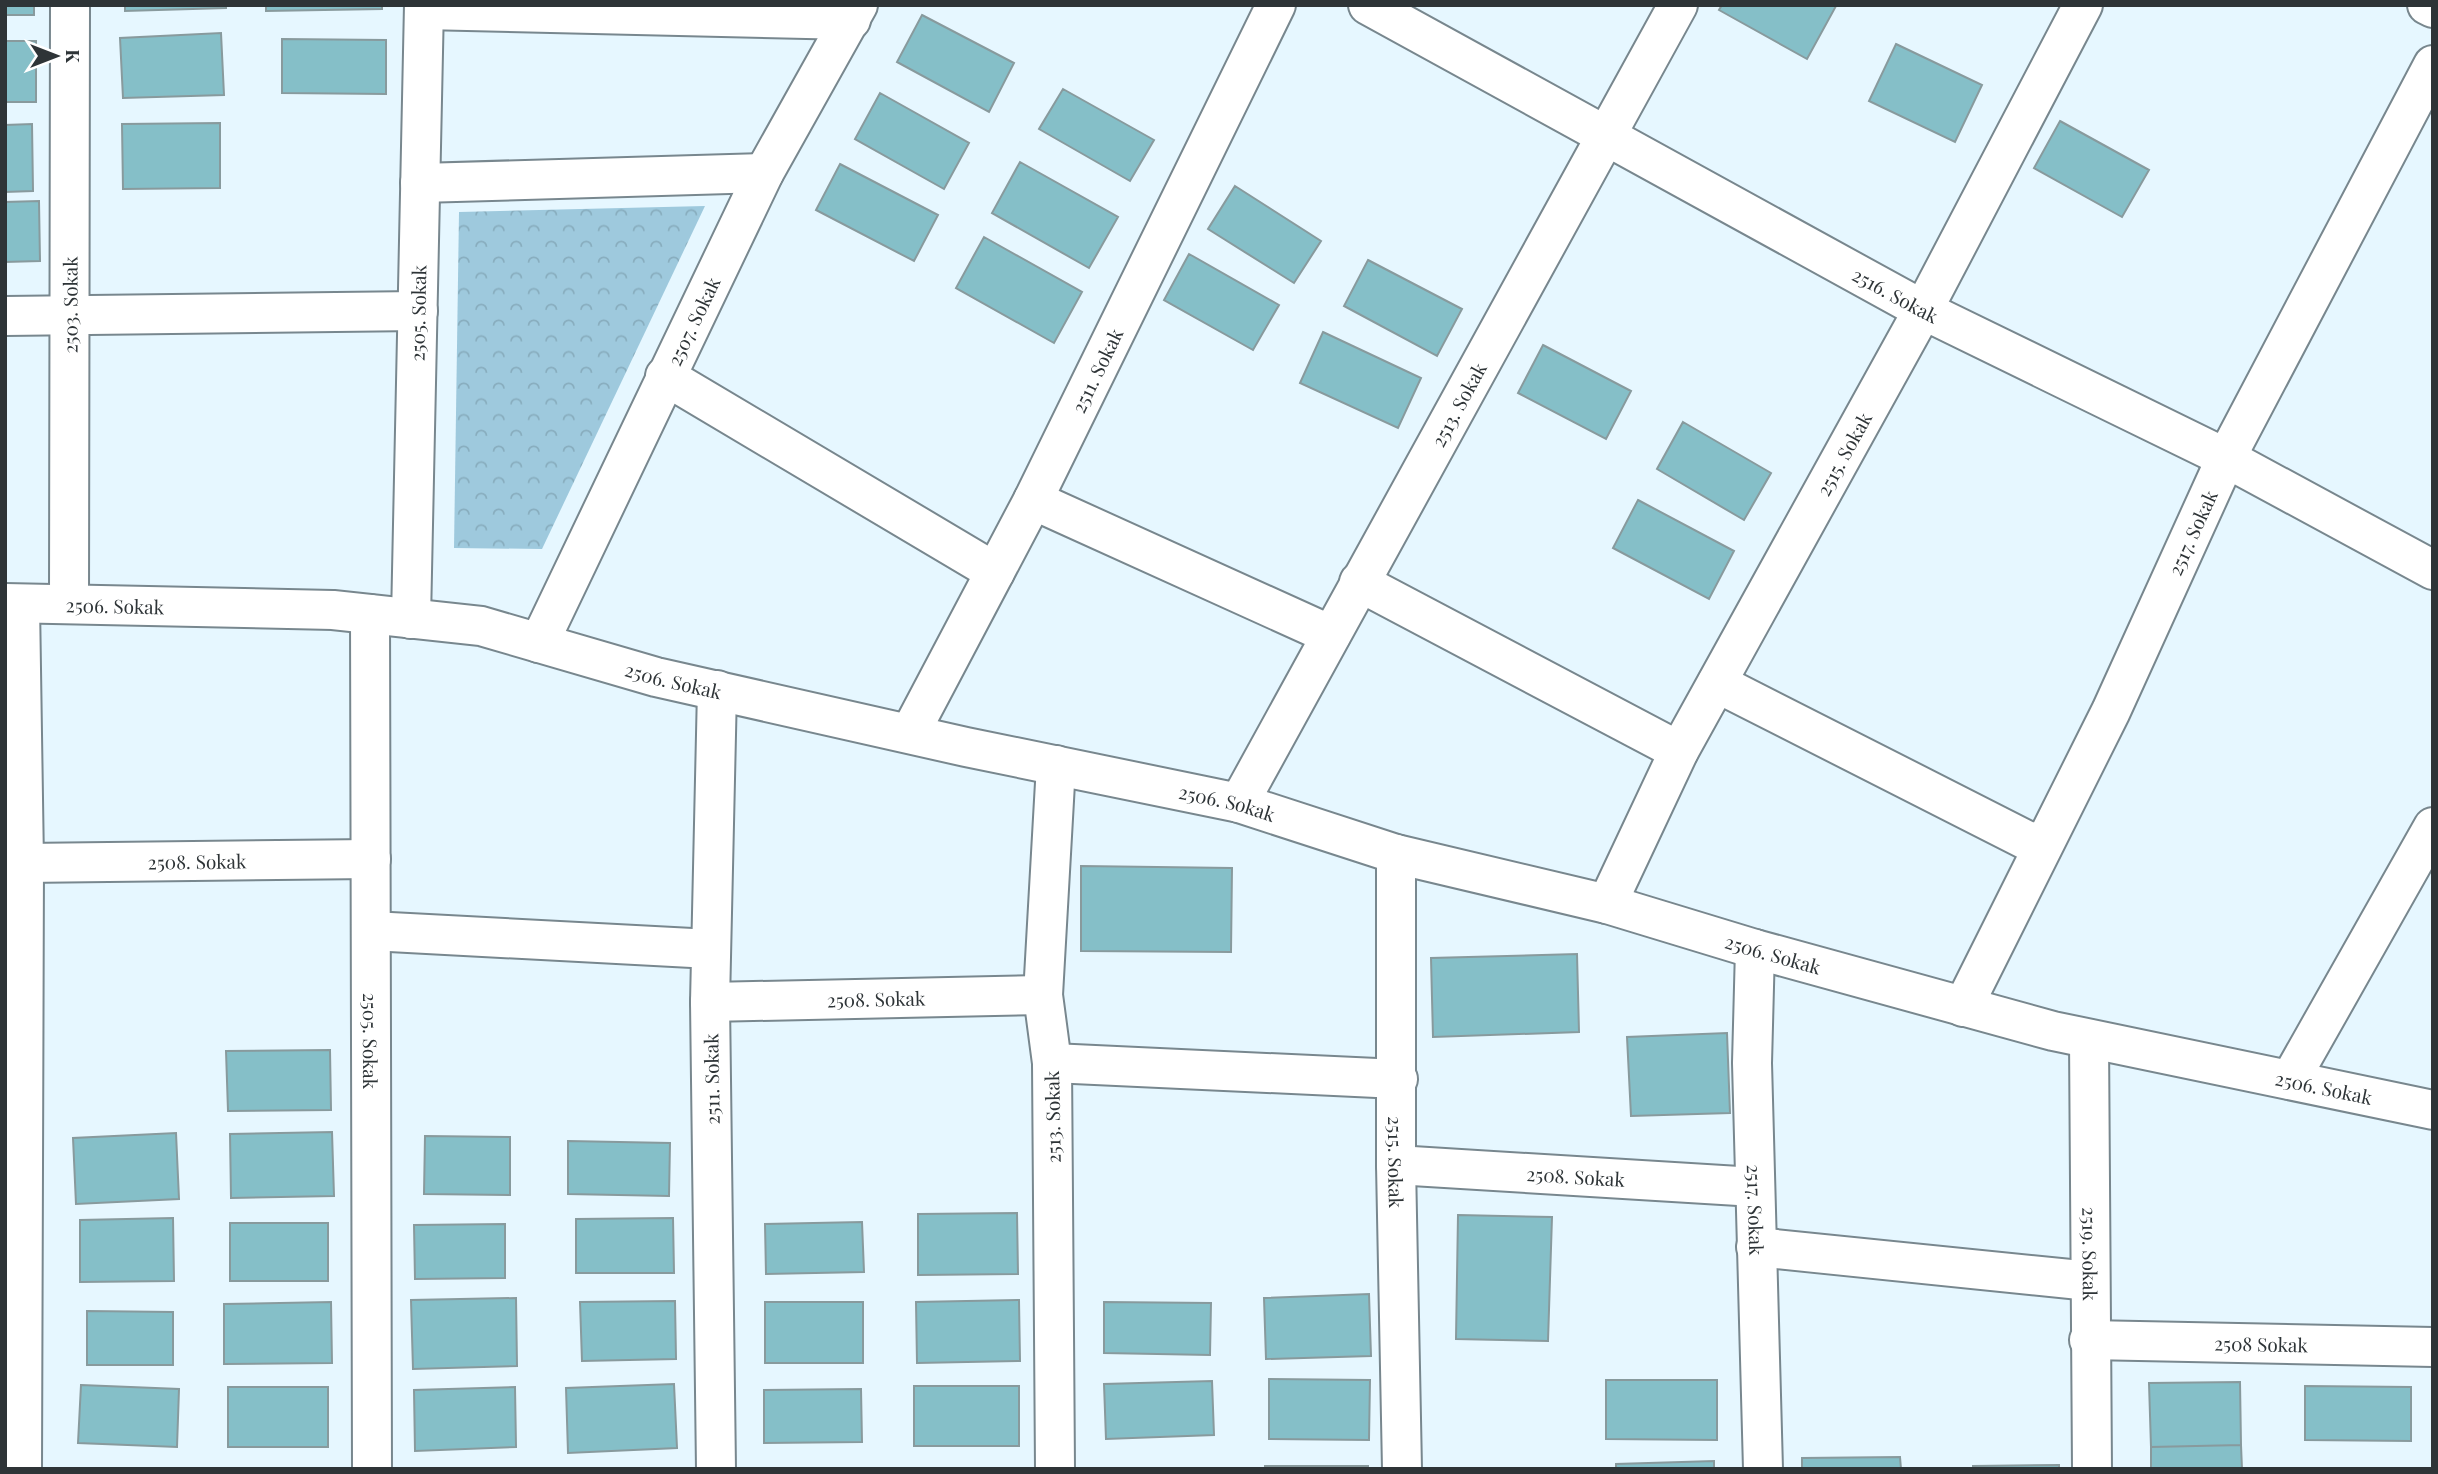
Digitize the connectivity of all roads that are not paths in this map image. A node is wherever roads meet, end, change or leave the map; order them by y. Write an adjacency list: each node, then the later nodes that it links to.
1 (70, 5): 18 (street, 2503. Sokak)
2 (1276, 5): 21 (street, 2511. Sokak)
3 (1368, 5): 12 (street, 2516. Sokak)
4 (1678, 5): 12 (street, 2513. Sokak)
5 (2083, 5): 15 (street, 2515. Sokak)
6 (2427, 5): 8 (street)
7 (424, 8): 9 (street); 14 (street, 2505. Sokak)
8 (2433, 8)
9 (770, 13): 10 (street)
10 (855, 13): 13 (street, 2507. Sokak)
11 (2433, 65): 20 (street, 2517. Sokak)
12 (1604, 136): 15 (street, 2516. Sokak); 24 (street, 2513. Sokak)
13 (764, 173): 14 (street); 19 (street, 2507. Sokak)
14 (420, 183): 16 (street, 2505. Sokak)
15 (1923, 310): 20 (street, 2516. Sokak); 31 (street, 2515. Sokak)
16 (418, 311): 18 (street); 28 (street, 2505. Sokak)
17 (5, 316): 18 (street)
18 (70, 316): 26 (street, 2503. Sokak)
19 (665, 376): 23 (street); 30 (street, 2507. Sokak)
20 (2226, 458): 22 (street, 2516. Sokak); 38 (street, 2517. Sokak)
21 (1033, 500): 23 (street, 2511. Sokak); 29 (street)
22 (2433, 570)
23 (995, 572): 33 (street, 2511. Sokak)
24 (1359, 582): 29 (street, 2513. Sokak); 34 (street)
25 (13, 603): 26 (street, 2506. Sokak); 41 (street)
26 (69, 604): 27 (street, 2506. Sokak)
27 (370, 614): 28 (street, 2506. Sokak); 40 (street, 2505. Sokak)
28 (411, 619): 30 (street, 2506. Sokak)
29 (1331, 635): 36 (street, 2513. Sokak)
30 (538, 643): 32 (street, 2506. Sokak)
31 (1717, 683): 34 (street, 2515. Sokak); 38 (street)
32 (717, 690): 33 (street, 2506. Sokak); 44 (street, 2511. Sokak)
33 (910, 733): 35 (street, 2506. Sokak)
34 (1679, 751): 42 (street, 2515. Sokak)
35 (1056, 765): 36 (street, 2506. Sokak); 46 (street, 2513. Sokak)
36 (1239, 803): 39 (street, 2506. Sokak)
37 (2433, 827): 53 (street)
38 (2042, 848): 48 (street, 2517. Sokak)
39 (1396, 854): 42 (street, 2506. Sokak); 52 (street, 2515. Sokak)
40 (371, 859): 41 (street, 2508. Sokak); 43 (street, 2505. Sokak)
41 (23, 863): 51 (street)
42 (1607, 904): 45 (street, 2506. Sokak)
43 (371, 931): 44 (street); 62 (street, 2505. Sokak)
44 (711, 949): 47 (street, 2511. Sokak)
45 (1755, 949): 48 (street, 2506. Sokak); 56 (street, 2517. Sokak)
46 (1043, 995): 47 (street, 2508. Sokak); 50 (street, 2513. Sokak)
47 (710, 1002): 63 (street, 2511. Sokak)
48 (1963, 1007): 49 (street, 2506. Sokak)
49 (2089, 1039): 53 (street, 2506. Sokak); 58 (street, 2519. Sokak)
50 (1052, 1063): 52 (street); 64 (street, 2513. Sokak)
51 (14, 1079): 61 (street)
52 (1398, 1079): 55 (street, 2515. Sokak)
53 (2290, 1080): 54 (street, 2506. Sokak)
54 (2433, 1110)
55 (1396, 1165): 56 (street, 2508. Sokak); 65 (street, 2515. Sokak)
56 (1755, 1187): 57 (street, 2517. Sokak)
57 (1756, 1247): 58 (street); 66 (street, 2517. Sokak)
58 (2090, 1281): 59 (street, 2519. Sokak)
59 (2089, 1340): 60 (street, 2508 Sokak); 67 (street, 2519. Sokak)
60 (2433, 1347)
61 (22, 1469)
62 (372, 1469)
63 (716, 1469)
64 (1055, 1469)
65 (1402, 1469)
66 (1763, 1469)
67 (2092, 1469)

